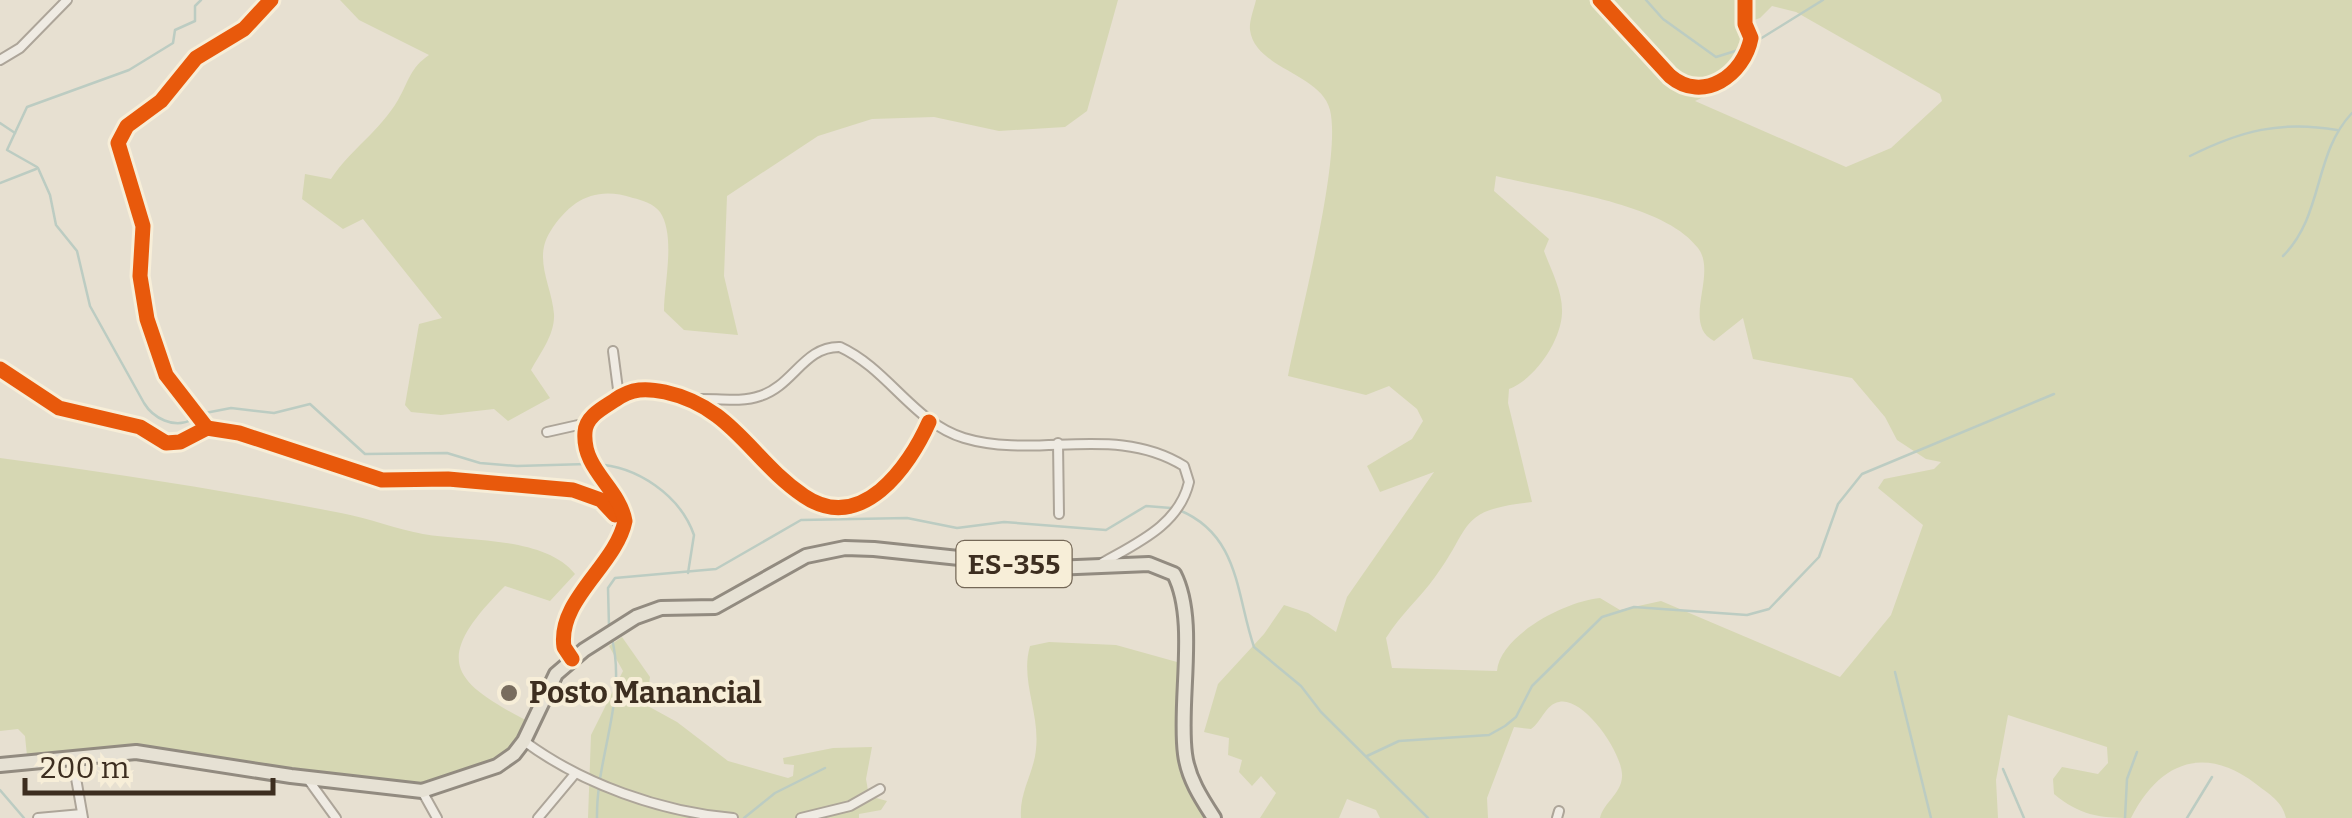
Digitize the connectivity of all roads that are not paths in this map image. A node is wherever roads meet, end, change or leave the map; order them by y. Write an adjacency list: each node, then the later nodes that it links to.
1 (67, 0): 5 (street)
2 (271, 0): 12 (street)
3 (1600, 0): 4 (street)
4 (1745, 0)
5 (0, 60)
6 (613, 351): 8 (street)
7 (0, 368): 12 (street)
8 (619, 397): 9 (street); 11 (street)
9 (695, 398): 10 (street); 10 (street)
10 (929, 422): 14 (street)
11 (586, 423): 13 (street); 16 (street)
12 (207, 428): 16 (street)
13 (547, 432)
14 (1058, 442): 15 (street); 17 (street)
15 (1059, 514)
16 (623, 530): 18 (street)
17 (1100, 565): 18 (main road, ES-355); 33 (main road, ES-355)
18 (572, 658): 19 (main road, ES-355)
19 (524, 741): 22 (street); 25 (main road)
20 (72, 761): 21 (main road); 23 (main road); 26 (street)
21 (0, 765)
22 (574, 775): 30 (street); 31 (street)
23 (307, 778): 25 (main road); 28 (street)
24 (880, 789): 32 (street)
25 (422, 790): 29 (street)
26 (83, 816): 27 (street)
27 (38, 818)
28 (336, 818)
29 (437, 818)
30 (538, 818)
31 (733, 818)
32 (801, 818)
33 (1214, 818)

